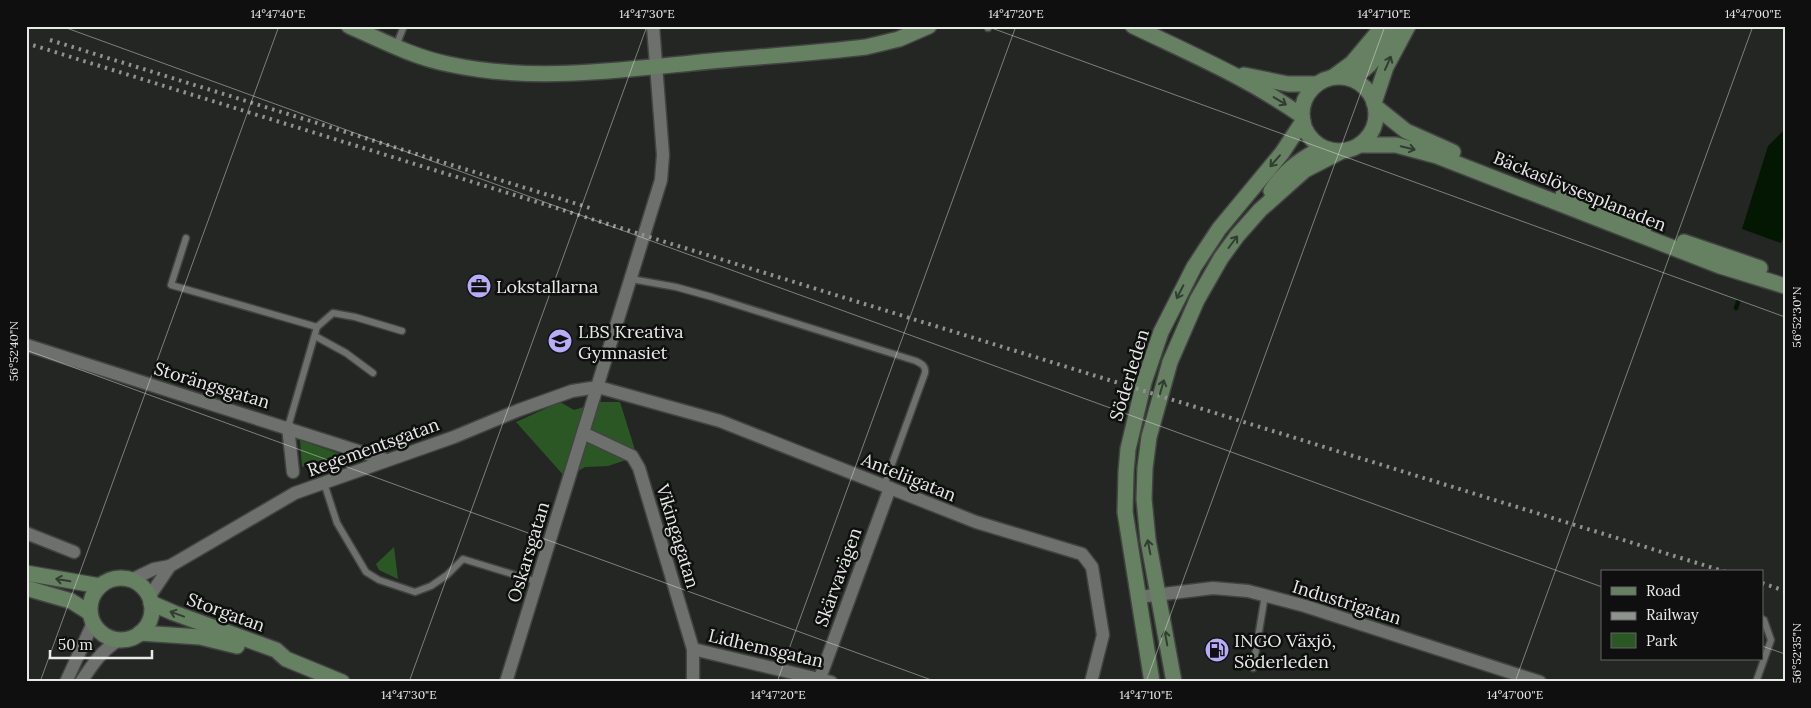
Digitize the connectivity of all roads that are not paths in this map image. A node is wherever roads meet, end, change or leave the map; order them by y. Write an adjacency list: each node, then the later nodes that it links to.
1 (349, 26): 9 (street)
2 (404, 26): 9 (lane)
3 (653, 26): 10 (street, Oskarsgatan)
4 (929, 26): 10 (street)
5 (1133, 26): 11 (street)
6 (1383, 26): 12 (street)
7 (1394, 26): 13 (street)
8 (1408, 26): 15 (street, one-way to 8)
9 (396, 47): 10 (street)
10 (656, 67): 23 (street, Oskarsgatan)
11 (1226, 70): 14 (street); 16 (street, one-way to 16)
12 (1333, 77): 13 (street); 14 (street)
13 (1349, 78): 15 (street)
14 (1317, 84): 16 (street, Söderleden)
15 (1375, 105): 17 (street); 22 (street, Bäckaslövsesplanaden)
16 (1302, 119): 18 (street); 47 (street, Söderleden, one-way to 47)
17 (1359, 145): 19 (street, Söderleden); 24 (street, Bäckaslövsesplanaden, one-way to 24)
18 (1323, 148): 19 (street, Söderleden); 20 (street, Söderleden)
19 (1342, 151): 20 (street, Söderleden)
20 (1260, 210): 45 (street, Söderleden, one-way to 20)
21 (186, 238): 25 (lane)
22 (1785, 276)
23 (631, 279): 30 (street, Oskarsgatan); 36 (lane)
24 (1785, 286)
25 (317, 327): 26 (lane); 27 (lane)
26 (402, 330)
27 (315, 336): 29 (lane); 31 (lane)
28 (26, 345): 31 (street, Storängsgatan)
29 (374, 373)
30 (598, 388): 32 (street, Oskarsgatan); 33 (street, Regementsgatan); 36 (street, Anteliigatan)
31 (288, 427): 33 (street, Storängsgatan); 34 (street)
32 (583, 433): 42 (street, Oskarsgatan); 53 (street, Vikingagatan)
33 (386, 460): 35 (street, Regementsgatan)
34 (293, 472)
35 (324, 483): 39 (street, Regementsgatan); 42 (lane)
36 (887, 487): 58 (street, Skärvavägen); 64 (street, Anteliigatan)
37 (26, 533): 38 (street)
38 (74, 552)
39 (170, 566): 41 (street, Regementsgatan); 48 (street, Regementsgatan)
40 (26, 573): 43 (street, one-way to 40)
41 (131, 580): 43 (street); 48 (street)
42 (538, 582): 62 (street, Oskarsgatan)
43 (100, 586): 49 (street)
44 (26, 588): 49 (street)
45 (1158, 595): 46 (street, Industrigatan); 47 (street, Industrigatan); 66 (street, Söderleden, one-way to 45)
46 (1266, 595): 57 (lane); 67 (street, Industrigatan)
47 (1139, 597): 65 (street, Söderleden)
48 (150, 600): 51 (street); 54 (street, Storgatan, one-way to 48)
49 (91, 618): 52 (street); 59 (street)
50 (1764, 620): 56 (lane)
51 (140, 633): 52 (street); 54 (street, Storgatan)
52 (119, 640): 60 (street)
53 (693, 649): 58 (street, Lidhemsgatan); 63 (street, Vikingagatan)
54 (286, 659): 61 (street, Storgatan)
55 (1764, 660): 68 (lane)
56 (1764, 660)
57 (1253, 668)
58 (825, 680)
59 (66, 682)
60 (82, 682)
61 (342, 682)
62 (506, 682)
63 (693, 682)
64 (1091, 682)
65 (1152, 682)
66 (1174, 682)
67 (1540, 682)
68 (1756, 682)

